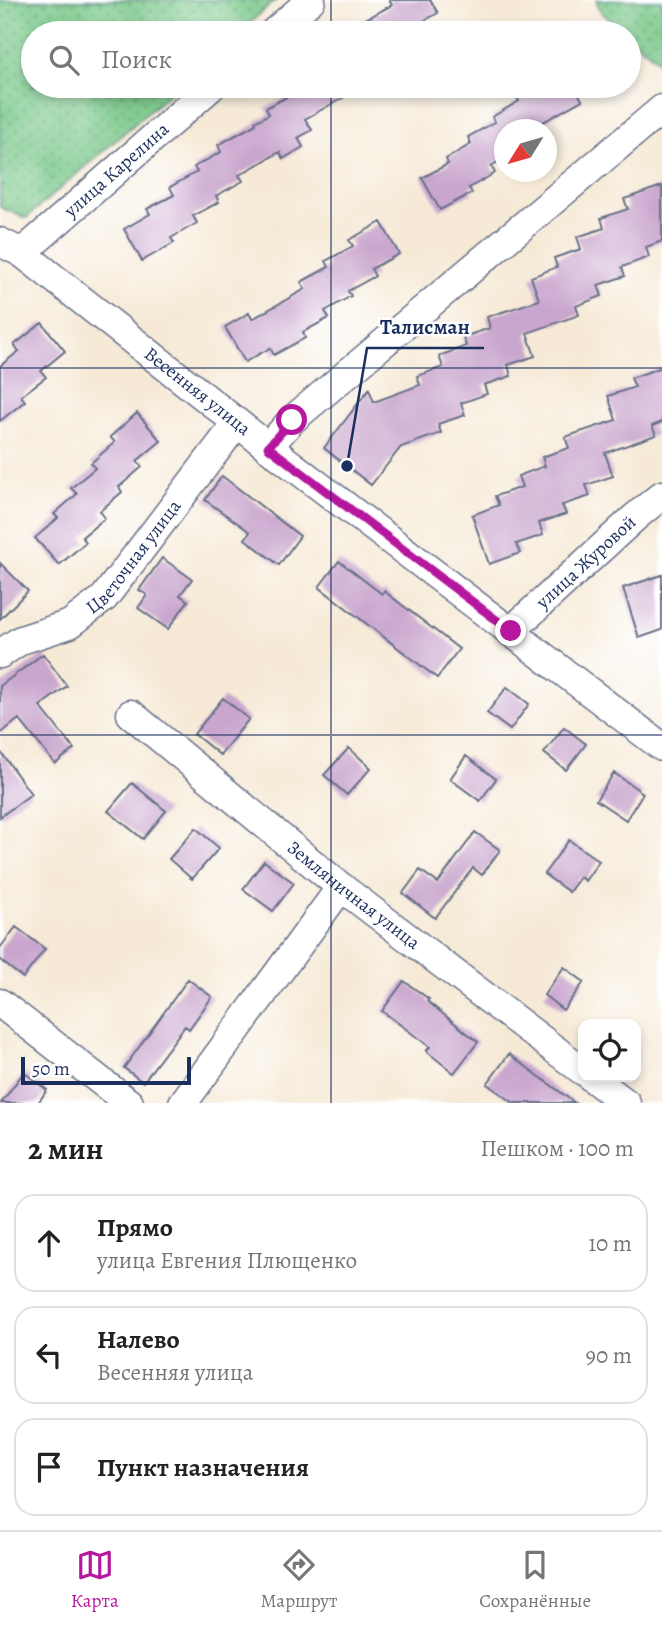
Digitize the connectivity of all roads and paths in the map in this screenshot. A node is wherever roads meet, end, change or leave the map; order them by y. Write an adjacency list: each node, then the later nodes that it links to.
1 (312, 0): 2 (street)
2 (287, 21)
3 (197, 98): 5 (street, улица Карелина)
4 (662, 109): 7 (street)
5 (11, 248): 6 (street, Весенняя улица)
6 (237, 423): 7 (street, Весенняя улица); 10 (street, Цветочная улица)
7 (268, 447): 9 (street, Весенняя улица)
8 (662, 495): 9 (street, улица Журовой)
9 (511, 631): 12 (street, Весенняя улица)
10 (0, 654)
11 (131, 714): 13 (street, Земляничная улица)
12 (662, 747)
13 (341, 887): 15 (street, Земляничная улица); 18 (street)
14 (0, 1003): 17 (street)
15 (578, 1067)
16 (598, 1082): 19 (street)
17 (129, 1103)
18 (183, 1103)
19 (626, 1103)

